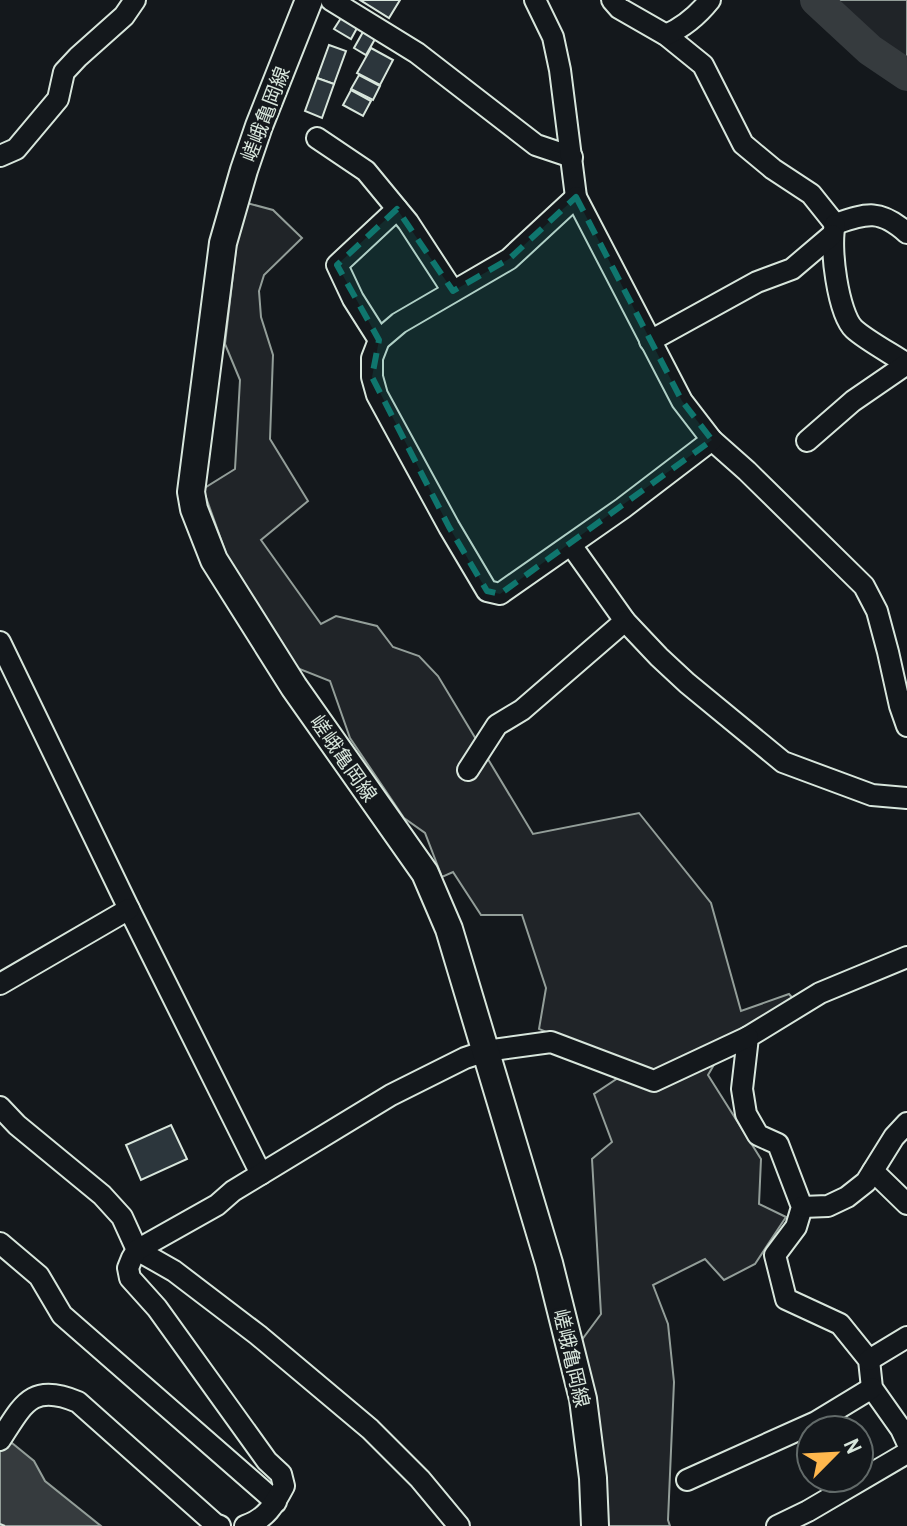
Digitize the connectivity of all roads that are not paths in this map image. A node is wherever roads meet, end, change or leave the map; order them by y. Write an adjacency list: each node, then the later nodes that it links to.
1 (135, 0): 9 (street)
2 (309, 0): 32 (main road, 嵯峨亀岡線)
3 (331, 0): 10 (street)
4 (535, 0): 10 (street)
5 (612, 0): 7 (street)
6 (710, 0): 7 (street)
7 (666, 35): 13 (street)
8 (317, 138): 12 (street)
9 (0, 156)
10 (572, 157): 11 (street)
11 (576, 197): 15 (street); 17 (street)
12 (397, 209): 15 (street); 16 (street)
13 (834, 230): 14 (street); 17 (street); 18 (street)
14 (907, 233)
15 (453, 291): 16 (street)
16 (379, 340): 21 (street)
17 (650, 341): 19 (street)
18 (907, 364): 20 (street)
19 (712, 440): 21 (street); 24 (street)
20 (807, 441)
21 (571, 545): 22 (street)
22 (625, 621): 26 (street); 27 (street)
23 (0, 642): 28 (street)
24 (898, 649): 25 (street)
25 (907, 726)
26 (468, 770)
27 (907, 798)
28 (129, 909): 30 (street); 36 (street)
29 (907, 957): 31 (street)
30 (0, 984)
31 (748, 1037): 32 (street); 38 (street)
32 (486, 1051): 36 (street); 52 (main road, 嵯峨亀岡線)
33 (0, 1107): 40 (street)
34 (907, 1123): 35 (street)
35 (873, 1171): 37 (street); 38 (street)
36 (261, 1174): 40 (street)
37 (907, 1204)
38 (802, 1207): 42 (street)
39 (0, 1243): 48 (street)
40 (137, 1250): 48 (street); 51 (street)
41 (907, 1337): 42 (street)
42 (869, 1360): 43 (street)
43 (872, 1388): 45 (street); 47 (street)
44 (0, 1440): 49 (street)
45 (907, 1442)
46 (907, 1453): 53 (street)
47 (687, 1480)
48 (276, 1502): 50 (street)
49 (220, 1526)
50 (245, 1526)
51 (459, 1526)
52 (595, 1526)
53 (777, 1526)

